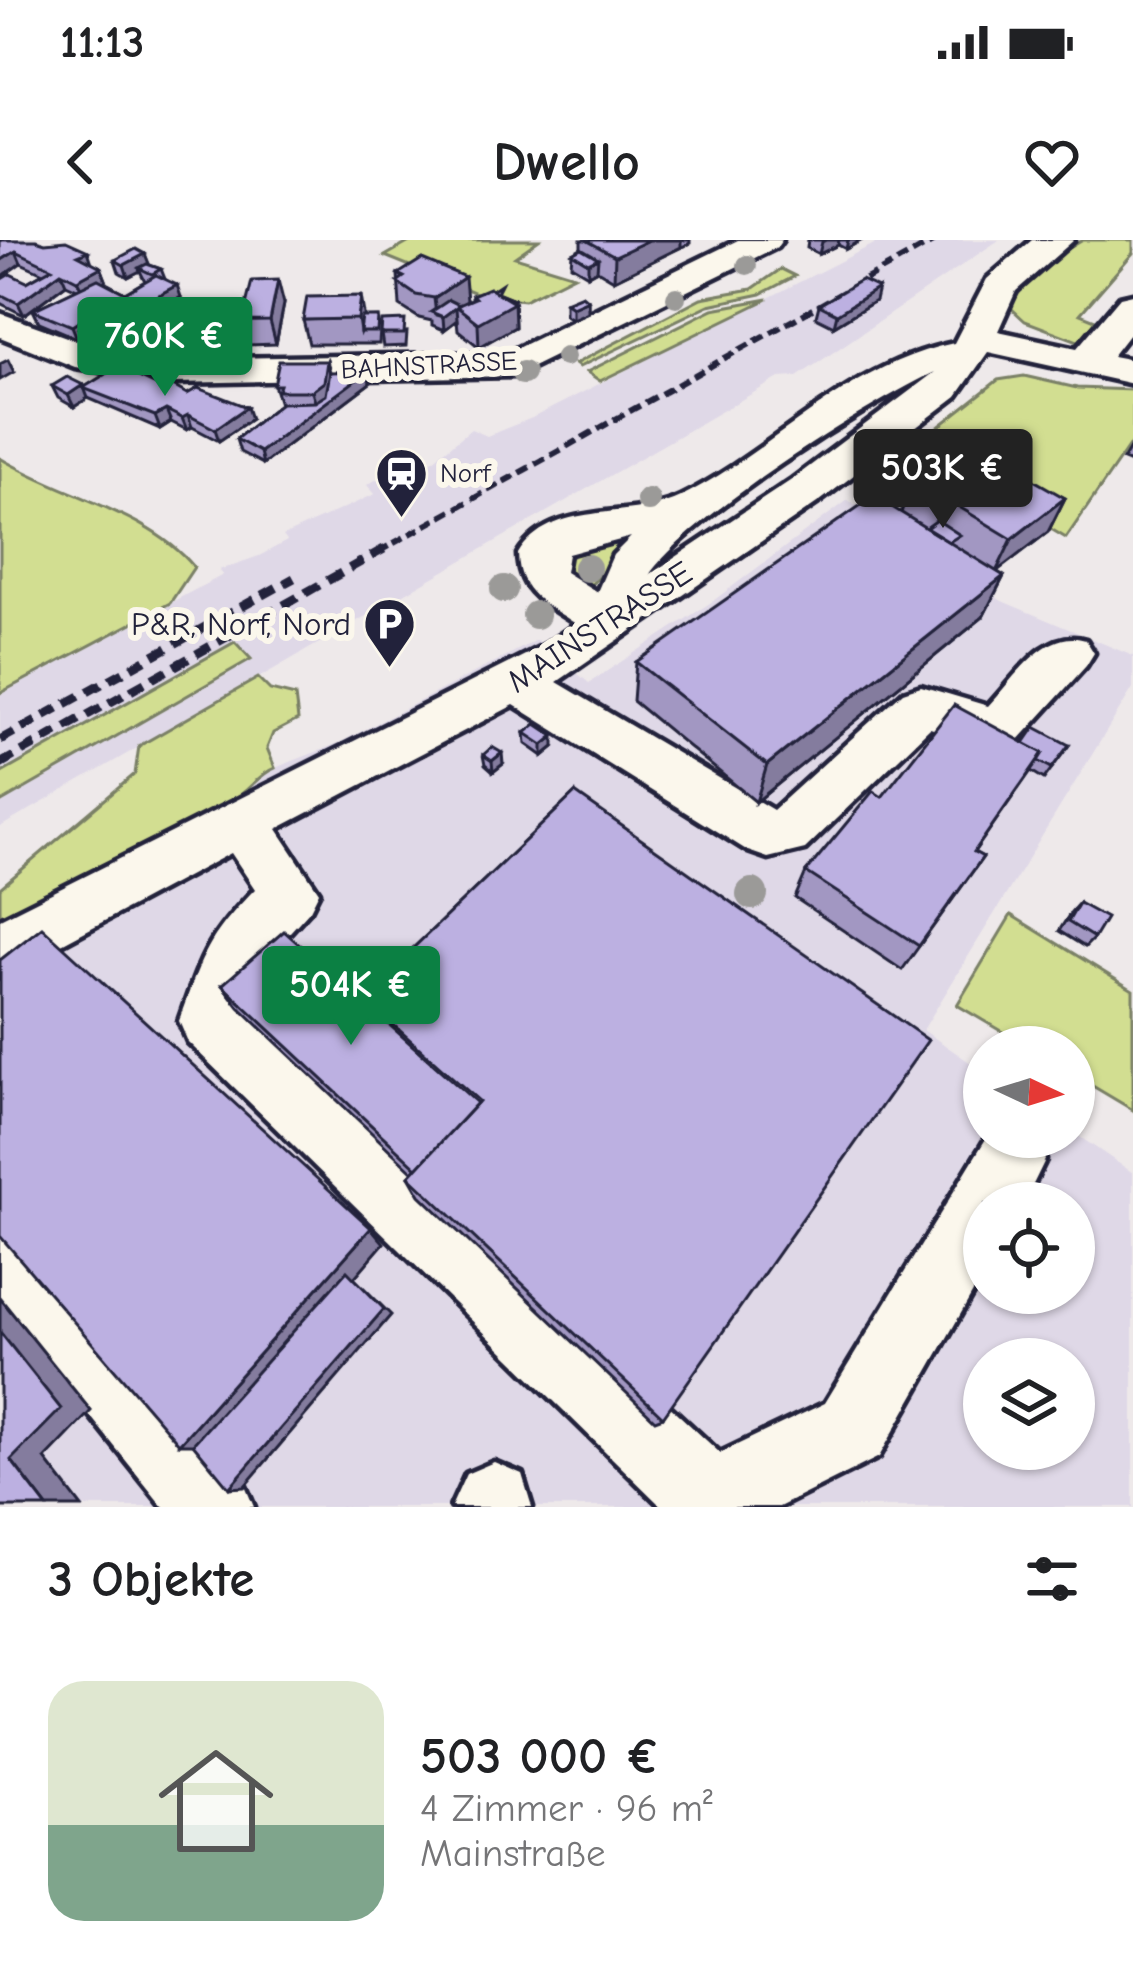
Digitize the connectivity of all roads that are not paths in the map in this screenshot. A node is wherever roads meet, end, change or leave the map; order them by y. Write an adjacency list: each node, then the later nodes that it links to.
1 (765, 240): 4 (street, BAHNSTRASSE)
2 (1057, 240): 5 (street, MAINSTRASSE)
3 (1133, 304): 6 (street)
4 (0, 323)
5 (973, 345): 6 (street); 8 (street); 9 (street, MAINSTRASSE)
6 (1084, 365): 7 (street)
7 (1133, 372)
8 (698, 504): 9 (street); 9 (street)
9 (611, 624): 11 (street, MAINSTRASSE)
10 (1069, 653): 11 (street)
11 (518, 683): 12 (street, MAINSTRASSE)
12 (240, 822): 13 (street, MAINSTRASSE); 14 (street)
13 (0, 950)
14 (963, 1241)
15 (0, 1247): 16 (street)
16 (214, 1507)

